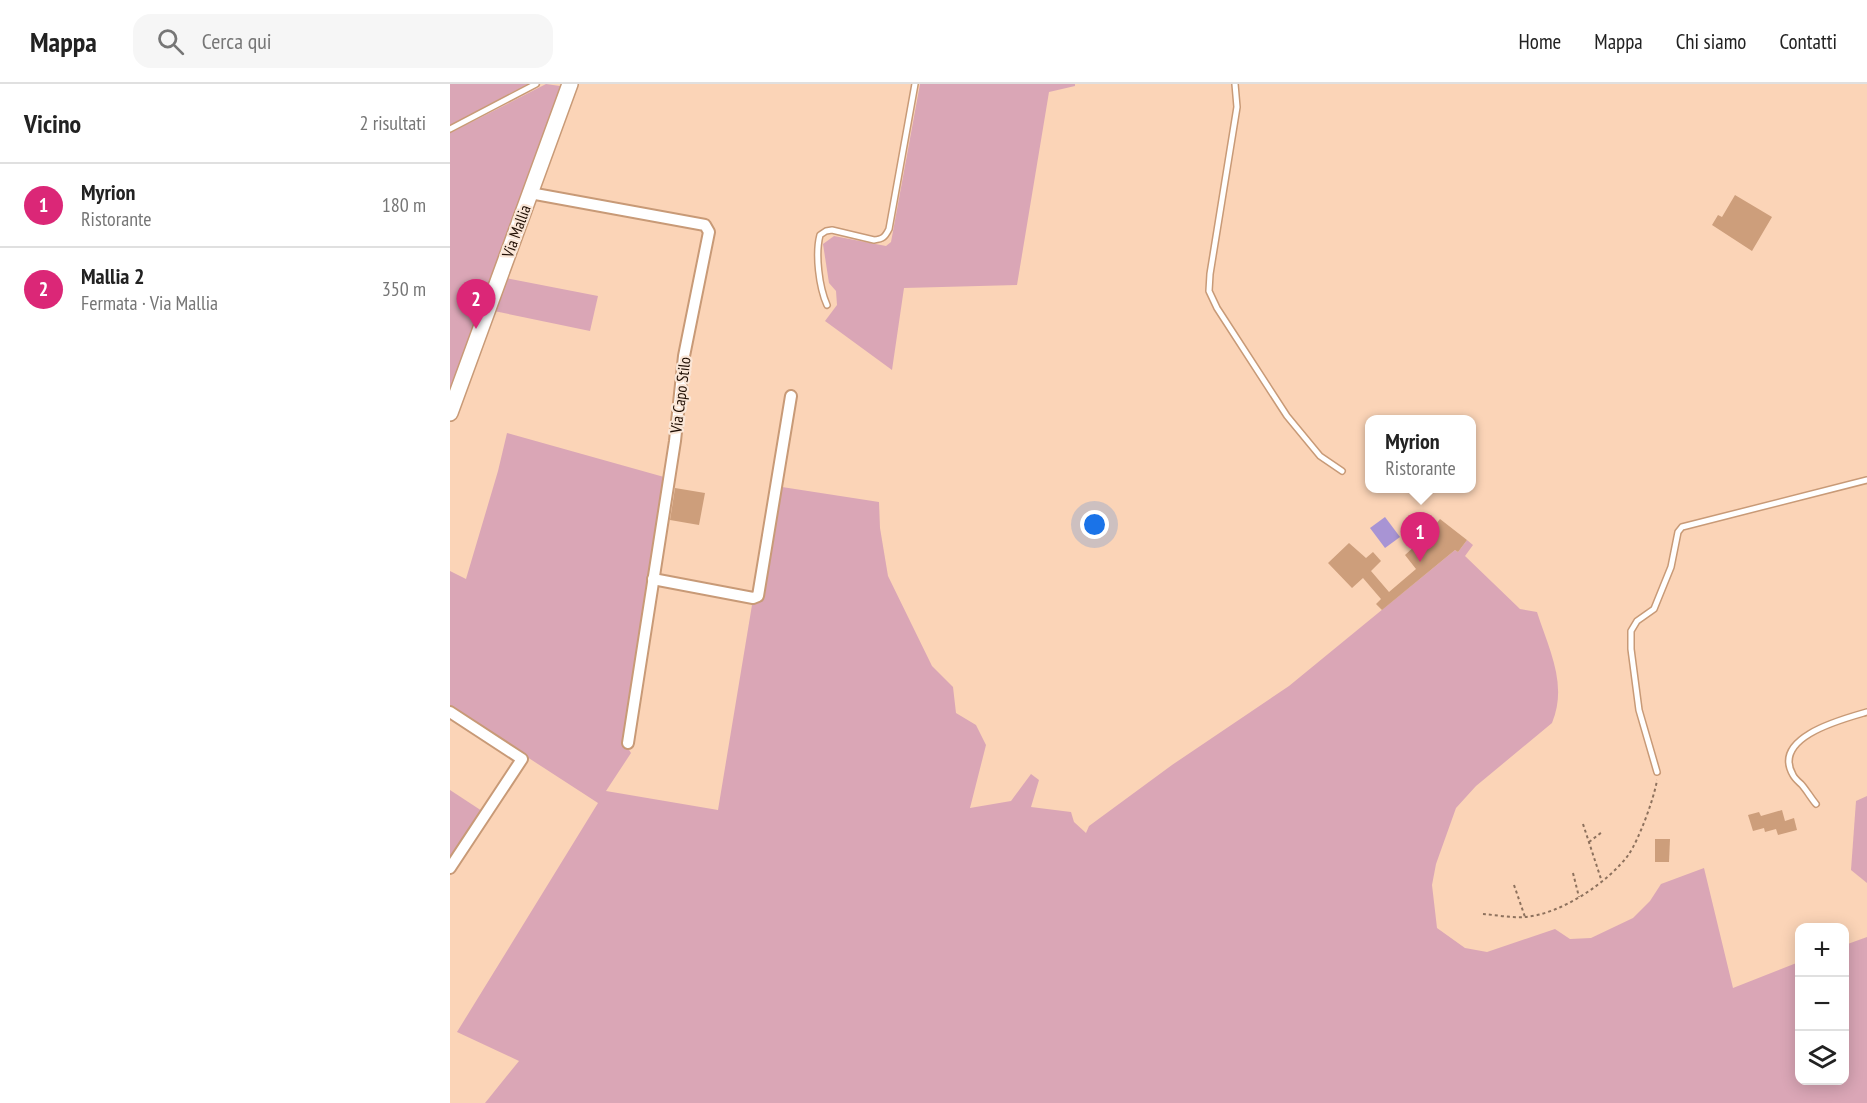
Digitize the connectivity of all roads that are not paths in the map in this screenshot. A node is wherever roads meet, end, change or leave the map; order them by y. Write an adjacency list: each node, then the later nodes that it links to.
1 (536, 84): 5 (lane)
2 (570, 84): 6 (street, Via Mallia)
3 (915, 84): 7 (lane)
4 (1235, 84): 10 (lane)
5 (450, 129)
6 (530, 193): 9 (street, Via Mallia); 12 (street, Via Capo Stilo)
7 (827, 305)
8 (791, 396): 12 (street)
9 (450, 413)
10 (1342, 471)
11 (1867, 480): 16 (lane)
12 (653, 579): 15 (street, Via Capo Stilo)
13 (450, 712): 18 (street)
14 (1867, 712): 17 (lane)
15 (628, 742)
16 (1657, 772)
17 (1816, 804)
18 (450, 868)

